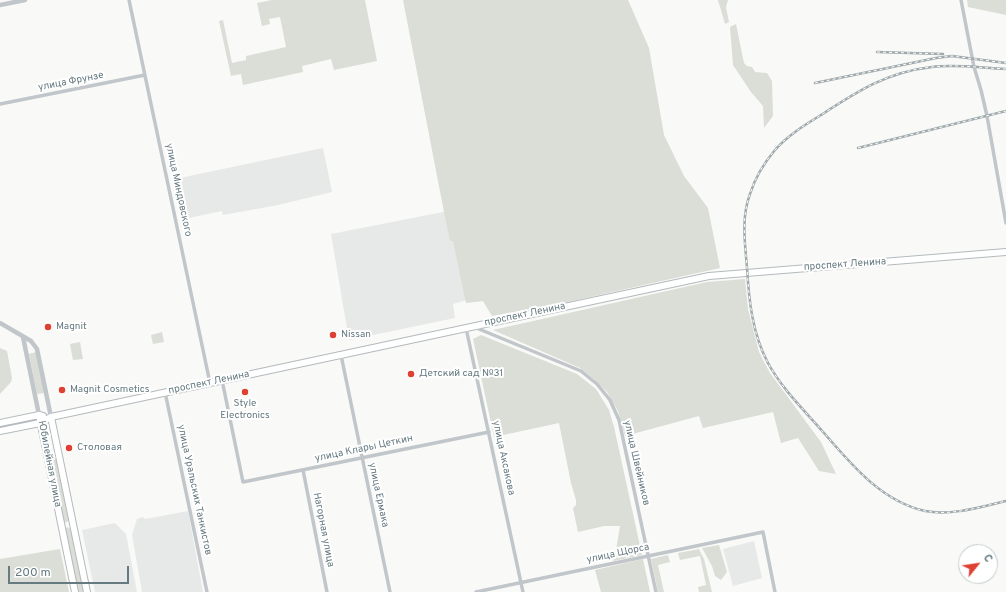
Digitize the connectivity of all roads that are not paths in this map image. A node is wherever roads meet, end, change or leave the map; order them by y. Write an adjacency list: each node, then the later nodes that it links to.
1 (25, 0): 4 (street)
2 (129, 0): 5 (street, улица Миндовского)
3 (961, 0): 7 (street)
4 (0, 5)
5 (145, 75): 6 (street, улица Фрунзе); 14 (street, улица Миндовского)
6 (0, 104)
7 (1006, 223)
8 (1006, 252): 10 (main road, проспект Ленина)
9 (0, 323): 11 (street)
10 (470, 327): 12 (main road, проспект Ленина); 21 (street, улица Аксакова); 24 (street, улица Швейников)
11 (23, 337): 16 (street, Юбилейная улица); 17 (street)
12 (341, 355): 13 (main road, проспект Ленина); 22 (street, улица Ермака)
13 (222, 380): 14 (main road, проспект Ленина); 23 (street, улица Клары Цеткин)
14 (210, 383): 15 (main road, проспект Ленина)
15 (165, 392): 17 (main road, проспект Ленина); 28 (street, улица Уральских Танкистов)
16 (39, 415): 17 (main road, проспект Ленина); 18 (main road, проспект Ленина); 19 (main road, Юбилейная улица)
17 (50, 417): 19 (main road, проспект Ленина); 27 (main road, Юбилейная улица)
18 (0, 423)
19 (40, 423): 20 (main road, проспект Ленина); 26 (main road, Юбилейная улица)
20 (0, 431)
21 (489, 432): 22 (street, улица Клары Цеткин); 25 (street, улица Аксакова)
22 (362, 458): 23 (street, улица Клары Цеткин); 30 (street, улица Ермака)
23 (303, 470): 29 (street, Нагорная улица)
24 (649, 556): 25 (street, улица Щорса); 33 (street, улица Швейников); 34 (street, улица Щорса)
25 (521, 583): 31 (street, улица Щорса); 32 (street, улица Аксакова)
26 (75, 592)
27 (87, 592)
28 (207, 592)
29 (327, 592)
30 (390, 592)
31 (476, 592)
32 (523, 592)
33 (656, 592)
34 (775, 592)

